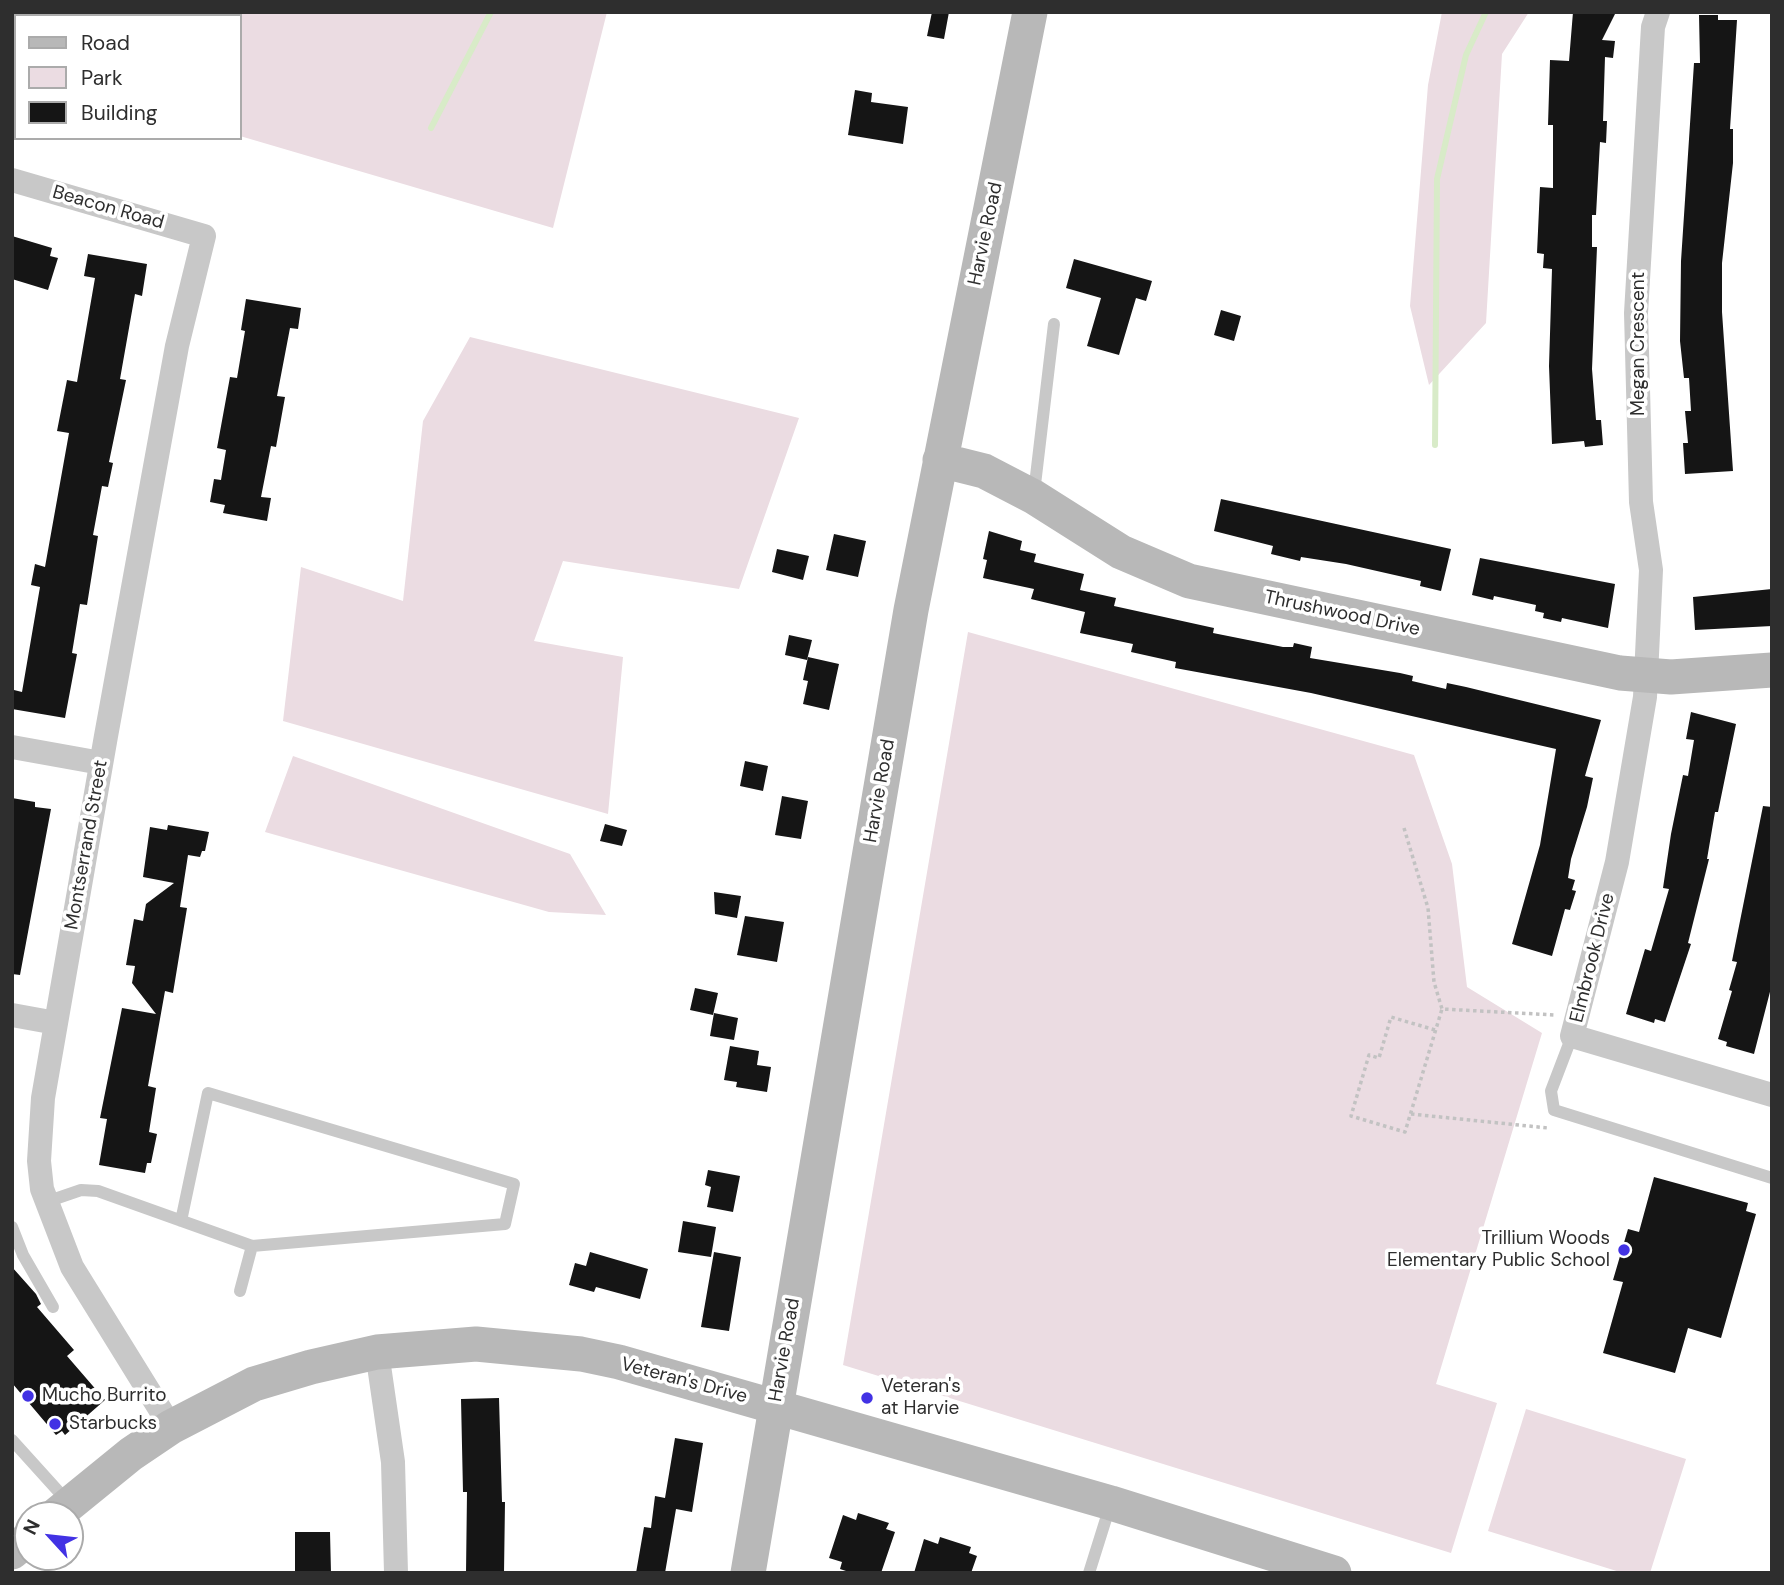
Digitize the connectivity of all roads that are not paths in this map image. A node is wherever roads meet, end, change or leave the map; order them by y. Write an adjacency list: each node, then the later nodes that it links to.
1 (1030, 12): 6 (street, Harvie Road)
2 (1658, 12): 9 (street, Megan Crescent)
3 (12, 180): 4 (street, Beacon Road)
4 (204, 236): 11 (street, Montserrand Street)
5 (1055, 324): 7 (lane)
6 (940, 460): 7 (street, Thrushwood Drive); 24 (street, Harvie Road)
7 (1034, 497): 9 (street, Thrushwood Drive)
8 (1772, 670): 9 (street, Thrushwood Drive)
9 (1647, 676): 14 (street, Elmbrook Drive)
10 (12, 747): 11 (street)
11 (102, 763): 13 (street, Montserrand Street)
12 (12, 1015): 13 (street)
13 (56, 1023): 17 (street, Montserrand Street)
14 (1575, 1026): 15 (street, Elmbrook Drive); 16 (lane)
15 (1772, 1095)
16 (1772, 1178)
17 (46, 1202): 18 (lane); 25 (street, Montserrand Street)
18 (181, 1221): 20 (lane); 20 (lane)
19 (12, 1227): 22 (lane)
20 (252, 1247): 21 (lane)
21 (240, 1291)
22 (53, 1307)
23 (377, 1352): 24 (street, Veteran's Drive); 25 (street, Veteran's Drive); 30 (street)
24 (775, 1406): 29 (street, Veteran's Drive); 31 (street, Harvie Road)
25 (171, 1427): 28 (street, Veteran's Drive)
26 (12, 1440): 27 (lane)
27 (56, 1501)
28 (72, 1501)
29 (1111, 1503): 32 (lane); 33 (street, Veteran's Drive)
30 (396, 1573)
31 (748, 1573)
32 (1089, 1573)
33 (1334, 1573)

